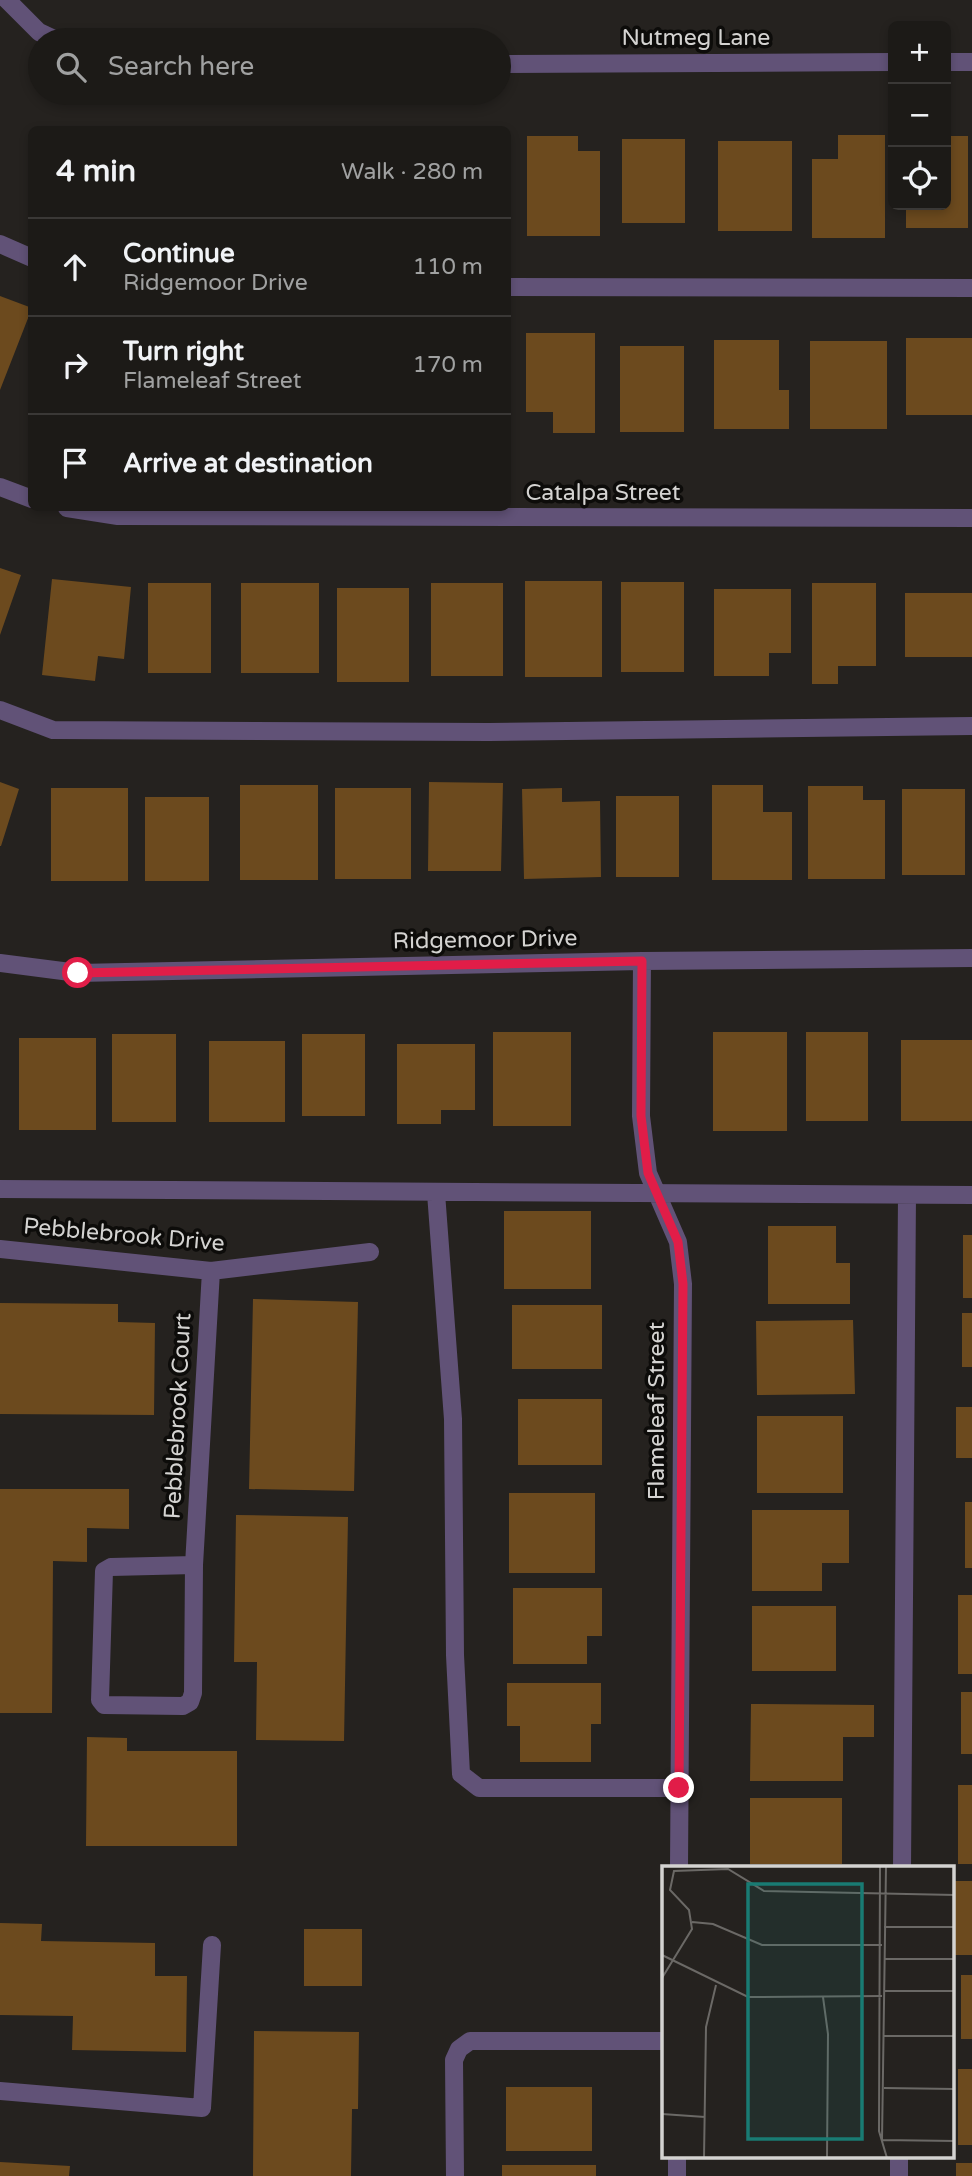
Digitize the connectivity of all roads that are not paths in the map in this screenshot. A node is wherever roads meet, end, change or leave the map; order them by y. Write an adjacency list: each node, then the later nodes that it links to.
1 (7, 0): 2 (street)
2 (35, 28)
3 (888, 62): 6 (street, Nutmeg Lane)
4 (951, 62): 5 (street)
5 (972, 62)
6 (511, 64)
7 (0, 244): 8 (street)
8 (28, 256)
9 (511, 287): 10 (street)
10 (972, 288)
11 (0, 487): 12 (street)
12 (28, 498)
13 (86, 511): 14 (street, Catalpa Street)
14 (972, 518)
15 (0, 710): 16 (street)
16 (972, 726)
17 (972, 958): 18 (street, Ridgemoor Drive)
18 (642, 961): 19 (street, Ridgemoor Drive); 22 (street, Flameleaf Street)
19 (0, 963)
20 (0, 1189): 21 (street)
21 (436, 1193): 22 (street); 29 (street)
22 (656, 1193): 23 (street); 29 (street, Flameleaf Street)
23 (907, 1195): 24 (street); 31 (street)
24 (972, 1195)
25 (0, 1249): 27 (street, Pebblebrook Drive)
26 (370, 1252): 27 (street, Pebblebrook Drive)
27 (211, 1270): 28 (street, Pebblebrook Court)
28 (194, 1565): 28 (street, Pebblebrook Court)
29 (679, 1788): 30 (street, Flameleaf Street)
30 (679, 1866)
31 (902, 1866)
32 (212, 1945): 34 (street)
33 (662, 2040): 37 (street)
34 (0, 2091)
35 (677, 2158): 38 (street)
36 (899, 2158): 39 (street)
37 (455, 2176)
38 (677, 2176)
39 (898, 2176)

